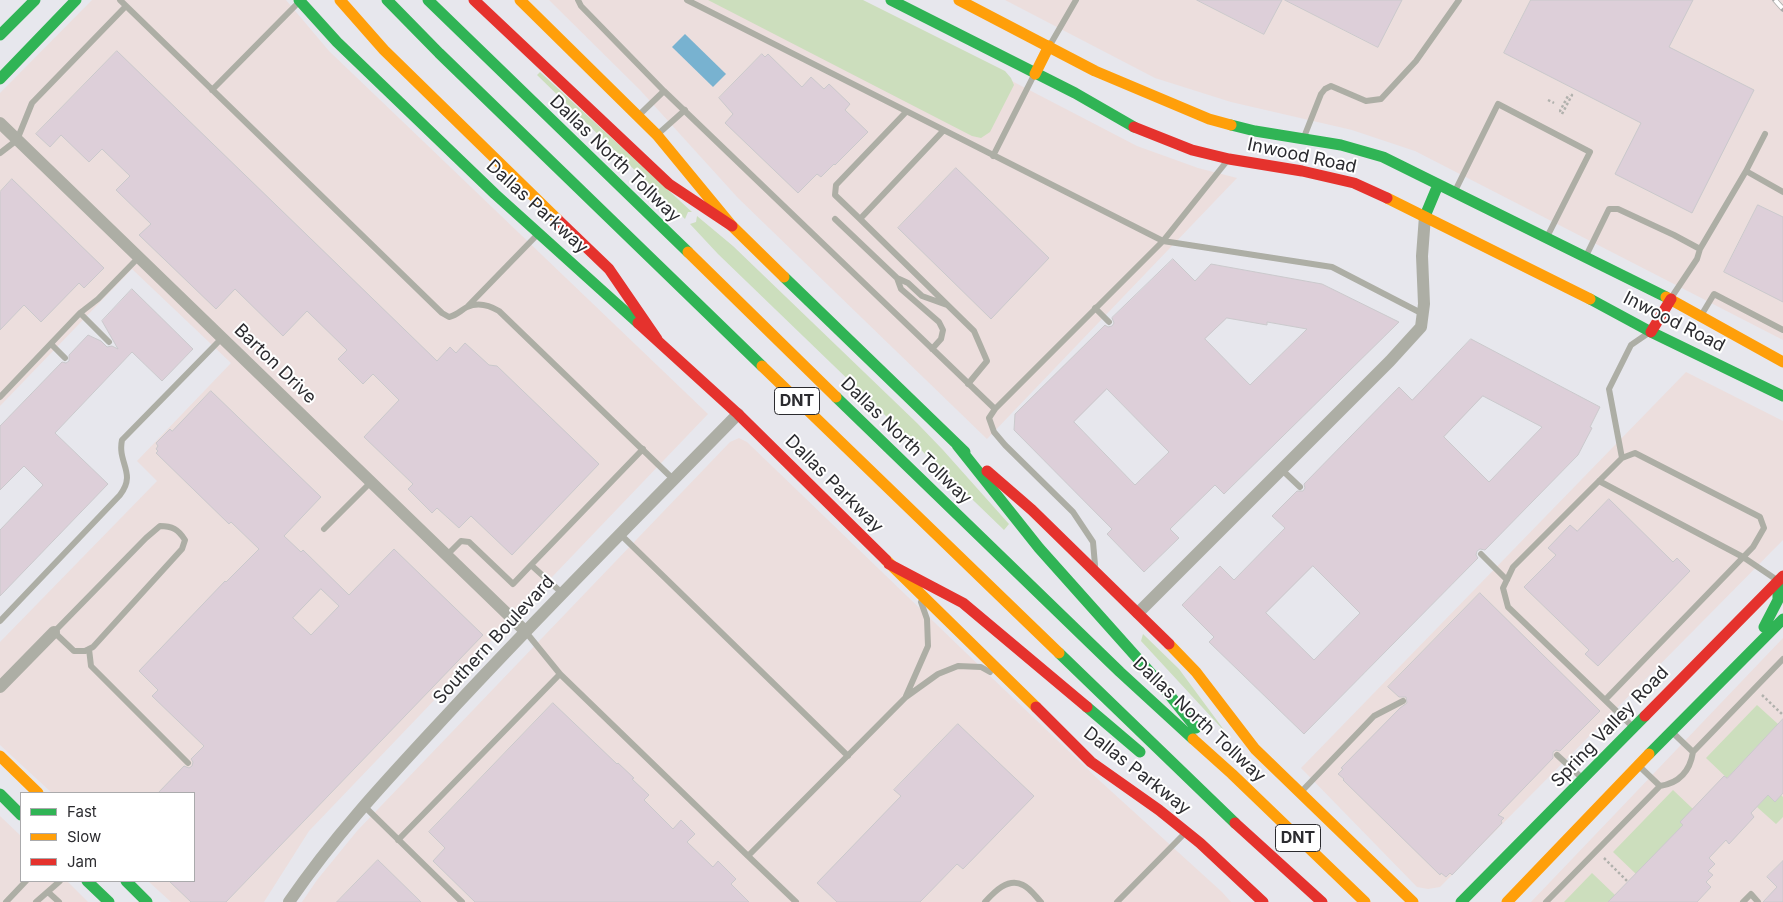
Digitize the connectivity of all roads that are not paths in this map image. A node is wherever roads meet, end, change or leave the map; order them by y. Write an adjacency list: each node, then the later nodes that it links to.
1 (35, 0): 18 (main road)
2 (76, 0): 21 (main road)
3 (120, 0): 17 (lane)
4 (300, 0): 22 (lane); 44 (main road, Dallas Parkway)
5 (340, 0): 62 (main road)
6 (387, 0): 123 (main road, DNT)
7 (428, 0): 116 (main road, Dallas North Tollway / DNT)
8 (474, 0): 43 (main road)
9 (520, 0): 26 (main road)
10 (578, 0): 23 (lane)
11 (688, 0): 25 (lane)
12 (891, 0): 20 (main road, Inwood Road)
13 (959, 0): 16 (main road, Inwood Road)
14 (1076, 0): 19 (lane)
15 (1459, 0): 31 (lane)
16 (978, 4): 19 (main road, Inwood Road)
17 (126, 6): 22 (lane); 32 (lane)
18 (0, 35)
19 (1049, 46): 20 (main road); 31 (main road, Inwood Road)
20 (1035, 74): 34 (lane); 35 (main road, Inwood Road)
21 (0, 79)
22 (212, 90): 53 (lane)
23 (664, 91): 24 (lane); 26 (lane)
24 (685, 110): 30 (lane); 65 (lane)
25 (906, 112): 28 (lane); 42 (lane)
26 (638, 116): 30 (main road)
27 (0, 123): 32 (street, Barton Drive)
28 (943, 131): 34 (lane); 42 (lane)
29 (1765, 134): 36 (lane)
30 (658, 135): 43 (main road)
31 (1303, 138): 37 (main road, Inwood Road)
32 (17, 140): 33 (lane); 49 (street, Barton Drive)
33 (0, 153)
34 (993, 156): 46 (lane)
35 (1229, 159): 40 (main road, Inwood Road); 46 (lane)
36 (1746, 171): 38 (lane); 47 (lane)
37 (1438, 185): 39 (main road, Inwood Road); 40 (main road)
38 (1783, 192)
39 (1454, 193): 45 (main road, Inwood Road); 45 (lane)
40 (1425, 216): 56 (street); 60 (main road, Inwood Road)
41 (835, 219): 50 (lane)
42 (860, 219): 52 (lane)
43 (732, 226): 73 (main road)
44 (539, 234): 53 (lane); 62 (main road, Dallas Parkway)
45 (1547, 237): 48 (main road, Inwood Road)
46 (1162, 241): 54 (lane); 56 (lane)
47 (1700, 249): 48 (lane); 51 (lane)
48 (1586, 256): 51 (main road, Inwood Road)
49 (139, 257): 55 (lane); 61 (street, Barton Drive)
50 (896, 278): 52 (lane); 65 (lane)
51 (1671, 299): 57 (main road, Inwood Road); 60 (main road)
52 (948, 305): 68 (lane)
53 (468, 307): 74 (lane)
54 (1096, 308): 58 (lane); 71 (lane)
55 (80, 314): 63 (lane); 64 (lane)
56 (1423, 314): 76 (street)
57 (1701, 316): 59 (lane); 67 (main road, Inwood Road)
58 (1109, 322)
59 (1783, 330)
60 (1651, 332): 69 (main road, Inwood Road); 75 (lane)
61 (222, 338): 79 (street, Barton Drive); 95 (lane)
62 (658, 339): 72 (main road, Dallas Parkway)
63 (109, 342)
64 (51, 344): 66 (lane); 70 (lane)
65 (932, 349): 68 (lane)
66 (65, 358)
67 (1783, 362)
68 (968, 384): 71 (lane)
69 (1783, 396)
70 (0, 397)
71 (995, 409): 88 (lane)
72 (738, 414): 77 (street, Southern Boulevard); 87 (main road, Dallas Parkway)
73 (957, 445): 88 (main road); 116 (main road)
74 (643, 449): 77 (lane); 86 (lane)
75 (1622, 458): 78 (lane); 85 (lane)
76 (1281, 469): 80 (lane); 93 (street)
77 (673, 480): 82 (street, Southern Boulevard)
78 (1599, 481): 85 (lane); 90 (lane)
79 (372, 482): 81 (lane); 84 (street, Barton Drive)
80 (1300, 487)
81 (324, 529)
82 (620, 534): 92 (street, Southern Boulevard); 112 (lane)
83 (1481, 554): 90 (lane)
84 (447, 555): 86 (lane); 96 (street, Barton Drive)
85 (1743, 557): 89 (lane); 105 (lane)
86 (531, 564): 92 (lane)
87 (889, 564): 91 (main road, Dallas Parkway); 113 (main road)
88 (1096, 571): 93 (main road)
89 (1780, 578): 100 (main road); 107 (main road, Spring Valley Road)
90 (1507, 580): 105 (lane)
91 (917, 591): 102 (main road, Dallas Parkway); 104 (lane)
92 (562, 593): 96 (street, Southern Boulevard)
93 (1138, 613): 121 (main road)
94 (1783, 618): 100 (main road)
95 (0, 621)
96 (525, 631): 101 (lane); 124 (street, Southern Boulevard)
97 (54, 632): 98 (lane); 98 (lane); 103 (street)
98 (89, 649): 114 (lane)
99 (1783, 659): 109 (lane)
100 (1739, 662): 108 (main road)
101 (560, 674): 127 (lane); 128 (lane)
102 (1010, 682): 104 (lane); 126 (main road, Dallas Parkway)
103 (0, 687)
104 (906, 697): 112 (lane)
105 (1605, 700): 107 (lane)
106 (1403, 701): 121 (lane)
107 (1634, 727): 117 (main road, Spring Valley Road)
108 (1671, 731): 109 (lane); 115 (main road)
109 (1693, 752): 119 (lane)
110 (1557, 755): 117 (lane)
111 (0, 756): 120 (main road)
112 (848, 756): 128 (lane)
113 (1152, 762)
114 (188, 763)
115 (1638, 765): 119 (lane); 152 (main road)
116 (1232, 774): 149 (main road, Dallas North Tollway / DNT)
117 (1583, 779): 151 (main road, Spring Valley Road)
118 (1176, 780): 123 (main road)
119 (1660, 786): 153 (lane)
120 (37, 792)
121 (1300, 793): 129 (main road)
122 (0, 794): 125 (main road)
123 (1209, 799): 148 (main road, DNT)
124 (363, 804): 127 (lane); 141 (street, Southern Boulevard)
125 (20, 814)
126 (1186, 832): 146 (lane); 147 (main road, Dallas Parkway)
127 (398, 840): 142 (lane)
128 (748, 856): 143 (lane)
129 (1370, 860): 135 (main road); 150 (main road)
130 (25, 882): 136 (lane)
131 (59, 882): 134 (lane)
132 (88, 882): 139 (main road)
133 (122, 883): 140 (main road)
134 (48, 892): 137 (lane); 138 (lane)
135 (1390, 895)
136 (6, 902)
137 (36, 902)
138 (59, 902)
139 (109, 902)
140 (147, 902)
141 (289, 902)
142 (462, 902)
143 (796, 902)
144 (985, 902): 145 (lane)
145 (1041, 902)
146 (1117, 902)
147 (1263, 902)
148 (1322, 902)
149 (1365, 902)
150 (1413, 902)
151 (1461, 902)
152 (1507, 902)
153 (1546, 902)
154 (1744, 902): 155 (lane)
155 (1758, 902)

